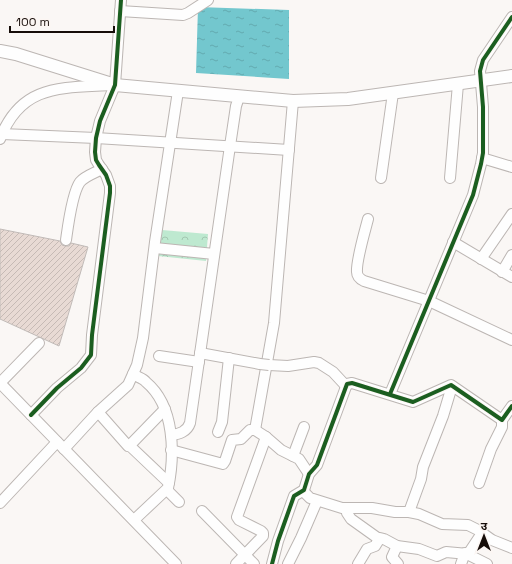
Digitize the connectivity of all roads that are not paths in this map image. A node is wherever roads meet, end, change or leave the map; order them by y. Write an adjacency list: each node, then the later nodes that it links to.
1 (121, 0): 3 (street)
2 (208, 0): 3 (street)
3 (120, 11): 9 (street)
4 (512, 17): 7 (street)
5 (0, 51): 9 (main road)
6 (512, 76): 7 (main road)
7 (481, 82): 8 (main road); 19 (street)
8 (458, 84): 11 (main road); 23 (street)
9 (115, 85): 10 (main road); 14 (street); 15 (street)
10 (178, 91): 12 (main road); 16 (street)
11 (393, 93): 13 (main road); 22 (street)
12 (240, 97): 13 (main road); 17 (street)
13 (293, 101): 18 (street)
14 (1, 137): 15 (street)
15 (96, 138): 16 (street); 21 (street)
16 (170, 143): 17 (street); 28 (street)
17 (230, 146): 18 (street); 29 (street)
18 (289, 150): 51 (street)
19 (482, 158): 20 (street); 27 (street)
20 (512, 167)
21 (102, 169): 26 (street); 48 (street)
22 (381, 178)
23 (450, 178)
24 (512, 214): 31 (street)
25 (368, 219): 34 (street)
26 (66, 240)
27 (453, 242): 31 (street); 34 (street)
28 (155, 248): 29 (street); 40 (street)
29 (214, 254): 38 (street)
30 (512, 255): 32 (street)
31 (481, 259): 32 (street)
32 (502, 272): 33 (street)
33 (512, 277)
34 (429, 301): 35 (street); 44 (street)
35 (512, 340)
36 (38, 343): 41 (street)
37 (159, 356): 38 (street)
38 (199, 358): 39 (street); 53 (street)
39 (229, 358): 42 (street); 52 (street)
40 (133, 374): 46 (street); 47 (street)
41 (0, 383): 48 (street)
42 (346, 386): 44 (street); 59 (street)
43 (452, 386): 44 (street); 49 (street); 67 (street)
44 (390, 394)
45 (512, 406): 49 (street)
46 (165, 409): 53 (street); 56 (street)
47 (98, 412): 55 (street); 56 (street)
48 (32, 415): 55 (street)
49 (502, 420): 60 (street)
50 (304, 427): 58 (street)
51 (255, 430): 54 (street); 57 (street)
52 (218, 432)
53 (171, 435): 57 (street)
54 (266, 437): 58 (street); 75 (street)
55 (61, 445): 65 (street); 69 (street)
56 (129, 446): 61 (street)
57 (171, 450): 61 (street)
58 (293, 456): 59 (street)
59 (309, 474): 62 (street)
60 (479, 483)
61 (168, 486): 64 (street); 69 (street)
62 (301, 492): 63 (street); 79 (street)
63 (317, 501): 67 (street); 80 (street)
64 (179, 502)
65 (0, 504)
66 (202, 511): 75 (street)
67 (409, 512): 70 (street)
68 (347, 513): 71 (street)
69 (134, 520): 76 (street)
70 (482, 533): 73 (street); 74 (street)
71 (379, 538): 72 (street); 81 (street)
72 (397, 546): 74 (street); 82 (street)
73 (512, 548)
74 (465, 553): 83 (street); 84 (street)
75 (245, 555): 77 (street); 78 (street)
76 (176, 564)
77 (236, 564)
78 (254, 564)
79 (272, 564)
80 (288, 564)
81 (358, 564)
82 (398, 564)
83 (461, 564)
84 (487, 564)

